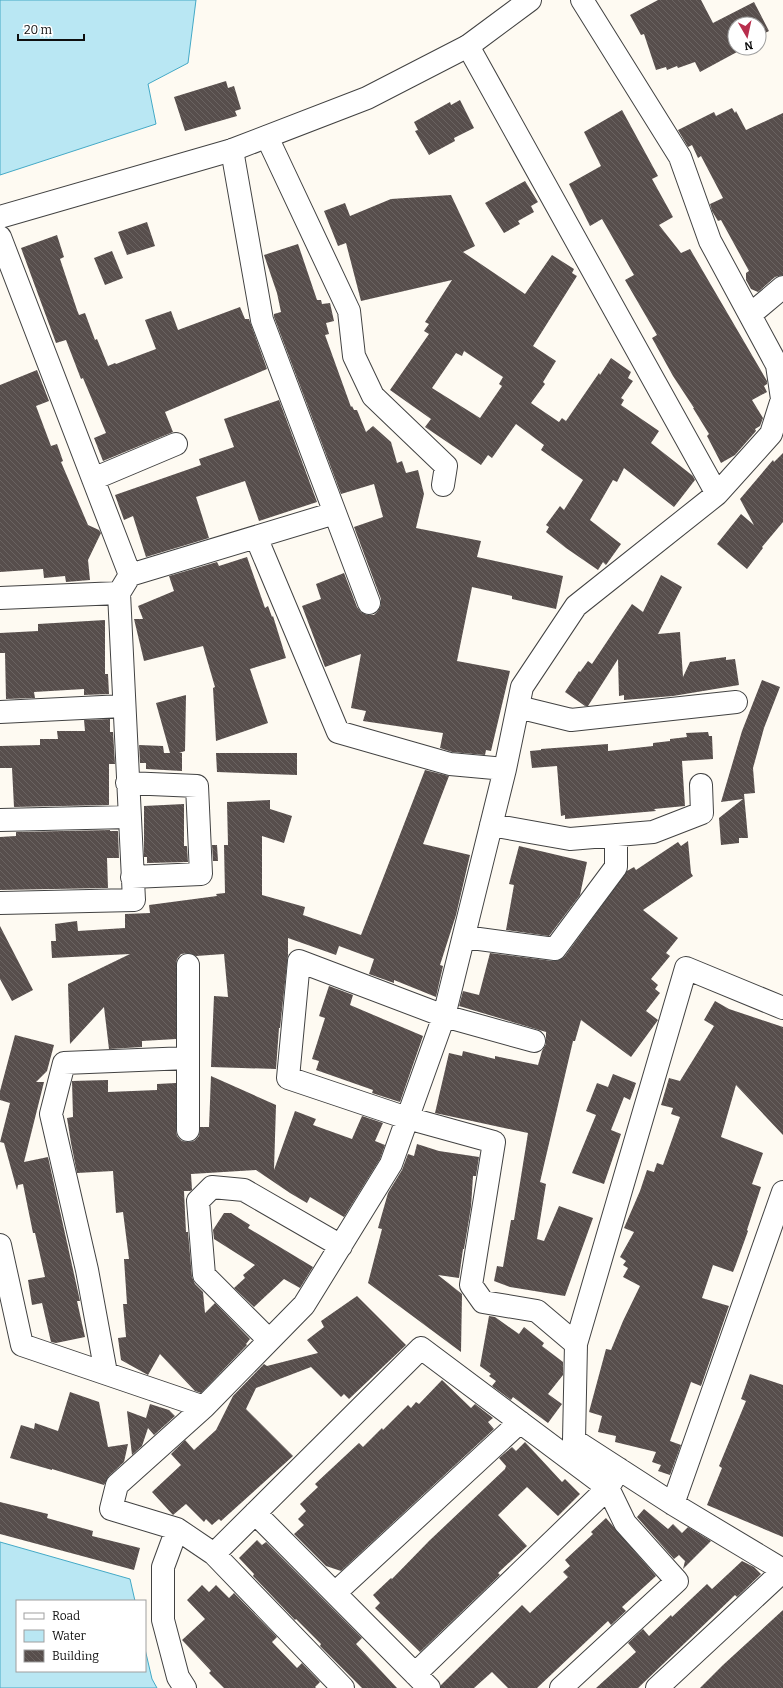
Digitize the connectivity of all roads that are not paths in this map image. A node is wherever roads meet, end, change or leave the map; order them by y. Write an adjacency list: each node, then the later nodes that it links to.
1 (530, 0): 3 (street)
2 (582, 0): 9 (street)
3 (468, 46): 4 (street); 13 (street)
4 (266, 137): 5 (street); 12 (street)
5 (232, 150): 6 (street); 14 (street)
6 (0, 217)
7 (0, 237): 11 (street)
8 (783, 287): 9 (street)
9 (751, 314): 13 (street)
10 (176, 444): 11 (street)
11 (93, 479): 16 (street)
12 (443, 485)
13 (717, 494): 22 (street)
14 (334, 513): 15 (street); 19 (street)
15 (256, 537): 16 (street); 24 (street)
16 (130, 575): 17 (street)
17 (119, 593): 18 (street); 21 (street)
18 (0, 598)
19 (369, 603)
20 (736, 702): 22 (street)
21 (123, 706): 23 (street); 25 (street)
22 (518, 707): 24 (street)
23 (0, 712)
24 (505, 769): 29 (street)
25 (127, 783): 27 (street); 31 (street)
26 (701, 785): 30 (street)
27 (129, 817): 28 (street); 31 (street)
28 (0, 820)
29 (491, 825): 30 (street); 33 (street)
30 (616, 835): 33 (street)
31 (132, 877): 32 (street)
32 (0, 903)
33 (464, 937): 36 (street)
34 (188, 965): 38 (street)
35 (783, 1008): 45 (street)
36 (444, 1016): 37 (street); 39 (street); 39 (street)
37 (534, 1041)
38 (188, 1058): 40 (street); 46 (street)
39 (407, 1118): 42 (street); 45 (street)
40 (188, 1130)
41 (783, 1192): 51 (street)
42 (341, 1246): 44 (street); 44 (street)
43 (1, 1252): 46 (street)
44 (269, 1340): 47 (street)
45 (576, 1344): 49 (street)
46 (106, 1373): 47 (street)
47 (204, 1406): 53 (street)
48 (520, 1422): 50 (street); 52 (street); 56 (street)
49 (618, 1469): 50 (street); 51 (street)
50 (608, 1488): 57 (street); 60 (street)
51 (673, 1504): 55 (street)
52 (256, 1513): 54 (street); 56 (street)
53 (176, 1530): 54 (street); 58 (street)
54 (214, 1554): 59 (street)
55 (783, 1571): 61 (street)
56 (335, 1593): 57 (street)
57 (422, 1681)
58 (185, 1688)
59 (343, 1688)
60 (561, 1688)
61 (657, 1688)

